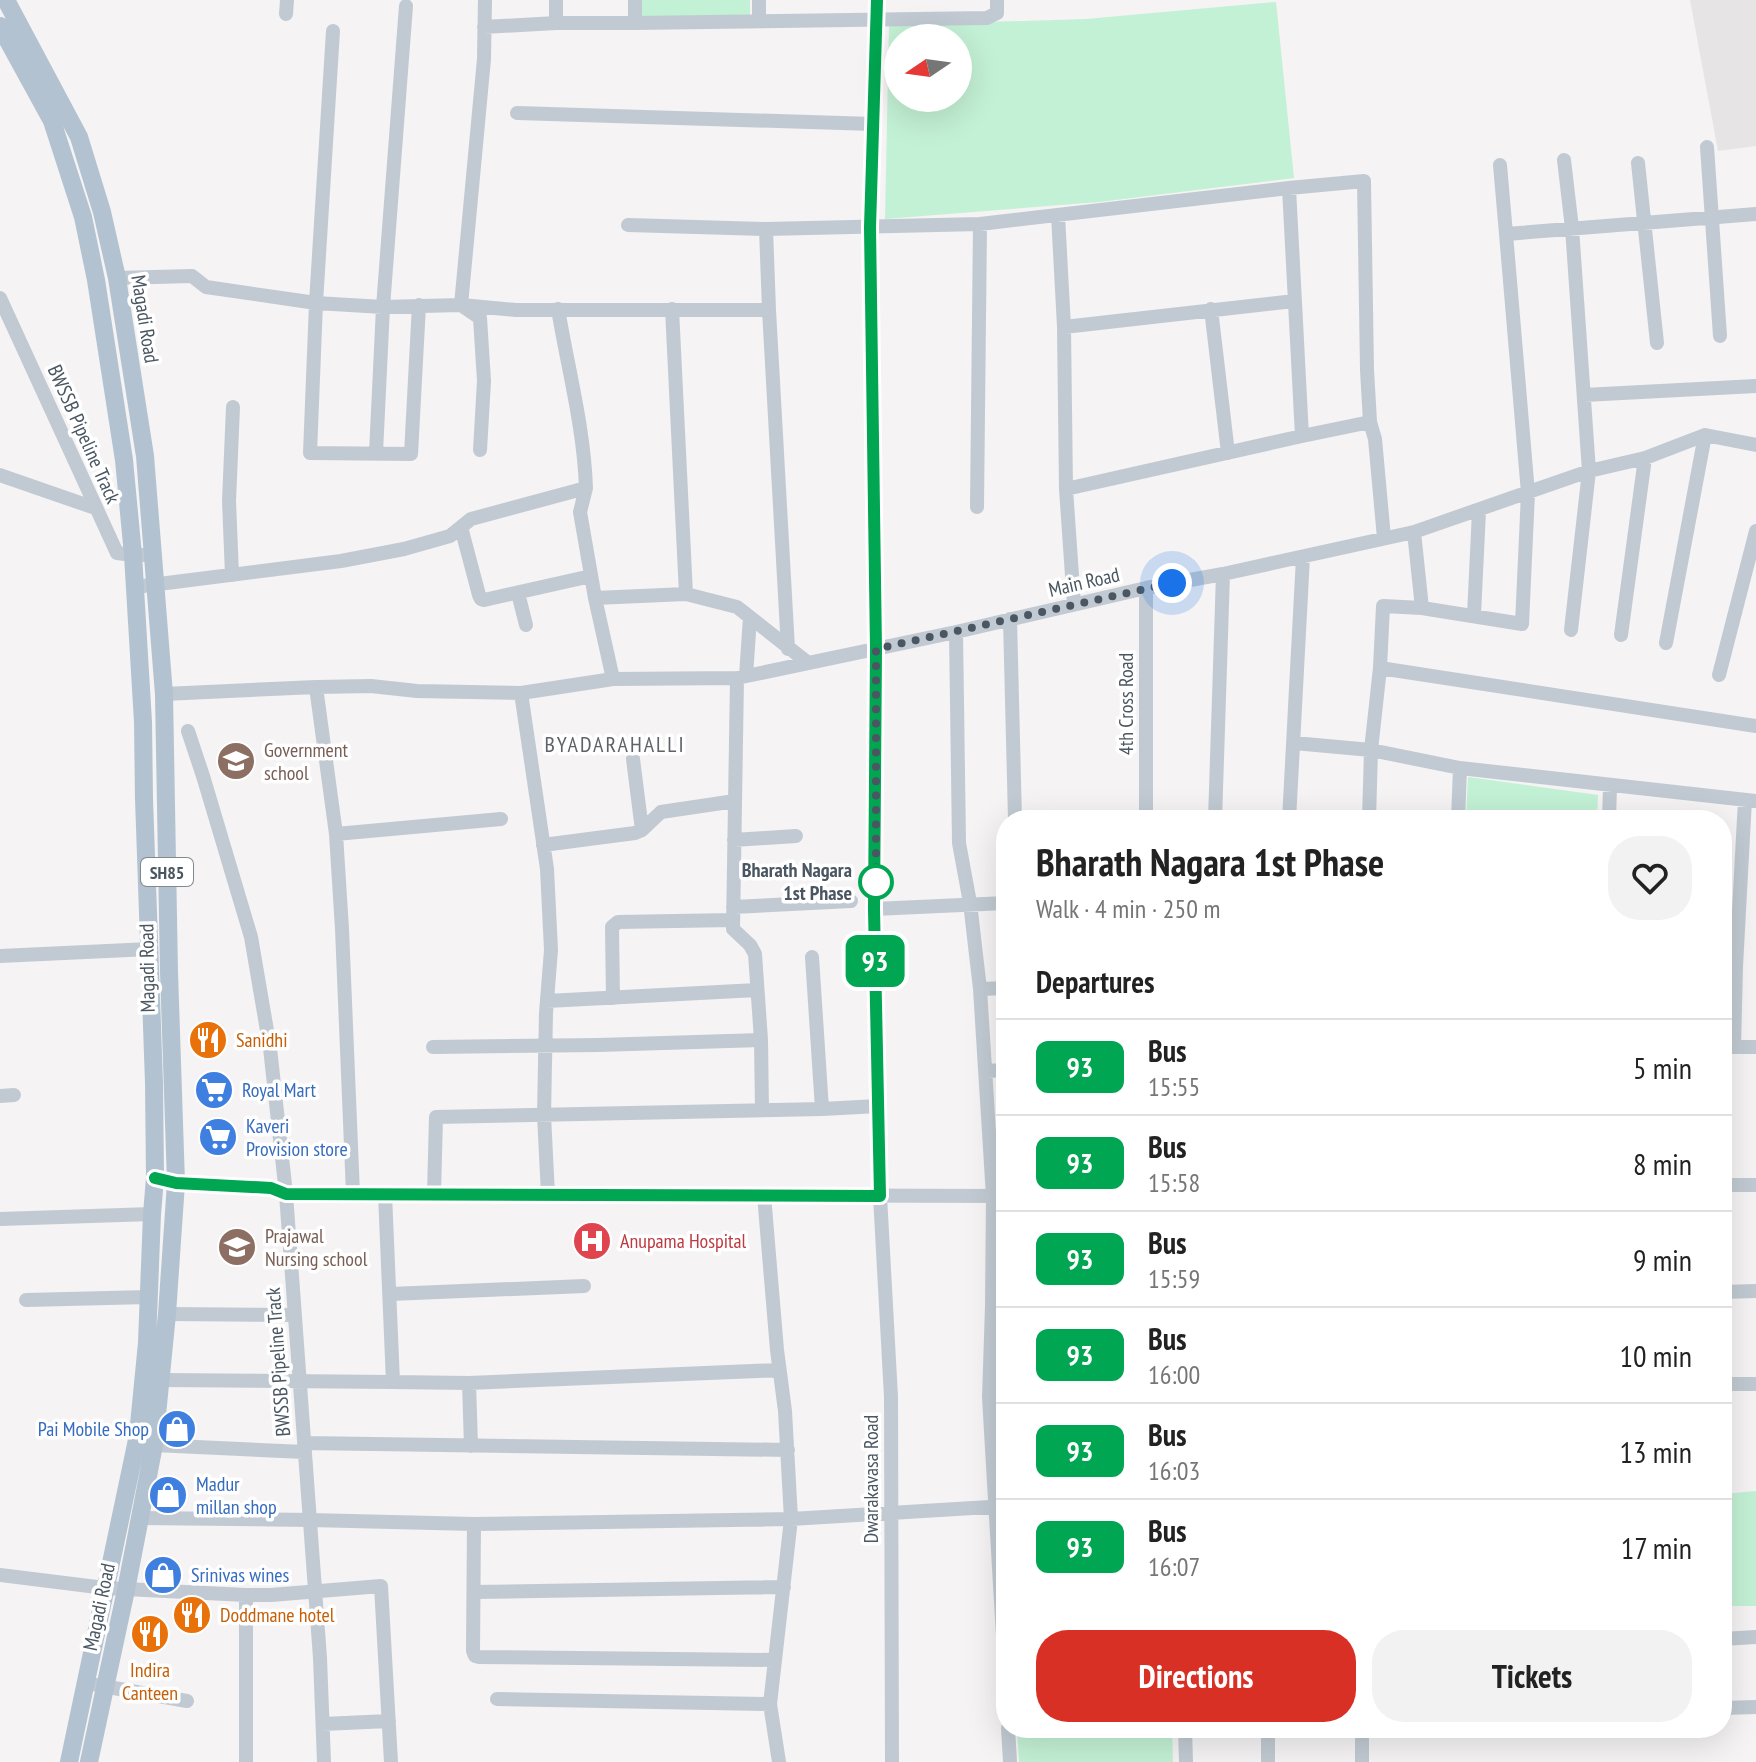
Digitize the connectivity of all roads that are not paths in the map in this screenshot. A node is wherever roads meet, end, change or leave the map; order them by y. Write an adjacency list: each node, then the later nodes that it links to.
1 (6, 0): 33 (main road, Magadi Road / SH85)
2 (485, 0): 14 (street)
3 (556, 0): 11 (street)
4 (635, 0): 12 (street)
5 (759, 0): 10 (street)
6 (877, 0): 9 (street, Dwarakavasa Road)
7 (997, 0): 9 (street)
8 (406, 6): 39 (street)
9 (877, 19): 10 (street); 17 (street, Dwarakavasa Road)
10 (759, 21): 12 (street)
11 (556, 23): 12 (street); 14 (street)
12 (635, 23)
13 (0, 26): 70 (main road, Magadi Road / SH85)
14 (484, 27): 38 (street)
15 (333, 31): 36 (street)
16 (517, 113): 17 (street)
17 (873, 124): 29 (street, Dwarakavasa Road)
18 (1707, 147): 25 (street)
19 (1564, 160): 30 (street)
20 (1638, 163): 26 (street)
21 (1500, 165): 32 (street)
22 (1289, 188): 24 (street); 35 (street); 50 (street)
23 (1756, 214): 25 (street)
24 (1058, 215): 27 (street); 44 (street)
25 (1710, 217): 26 (street); 45 (street)
26 (1643, 223): 30 (street); 46 (street)
27 (980, 224): 29 (street); 63 (street)
28 (628, 225): 31 (street)
29 (870, 227): 31 (street); 93 (street, Dwarakavasa Road)
30 (1572, 228): 32 (street); 48 (street)
31 (766, 229): 43 (street)
32 (1506, 234): 62 (street)
33 (117, 278): 36 (street); 71 (main road, Magadi Road / SH85)
34 (0, 298): 64 (street, BWSSB Pipeline Track)
35 (1294, 301): 42 (street); 52 (street)
36 (316, 303): 39 (street); 55 (street)
37 (419, 305): 38 (street); 39 (street); 55 (street)
38 (461, 305): 40 (street); 54 (street)
39 (383, 307): 55 (street)
40 (558, 309): 41 (street); 60 (street)
41 (672, 309): 43 (street); 80 (street)
42 (1211, 309): 44 (street); 56 (street)
43 (769, 310): 92 (street)
44 (1064, 327): 61 (street)
45 (1720, 336)
46 (1657, 343)
47 (1756, 386): 48 (street)
48 (1584, 395): 58 (street)
49 (233, 407): 74 (street)
50 (1370, 422): 52 (street); 69 (street)
51 (1705, 435): 53 (street); 57 (street, Main Road); 91 (street)
52 (1302, 436): 56 (street)
53 (1756, 445)
54 (480, 450)
55 (376, 453)
56 (1228, 453): 61 (street)
57 (1645, 458): 58 (street, Main Road); 90 (street)
58 (1589, 471): 62 (street, Main Road); 88 (street)
59 (0, 475): 64 (street)
60 (586, 488): 66 (street); 75 (street)
61 (1066, 489): 82 (street)
62 (1528, 493): 65 (street, Main Road); 84 (street)
63 (977, 507)
64 (95, 508): 70 (street, BWSSB Pipeline Track)
65 (1479, 511): 68 (street, Main Road); 84 (street)
66 (461, 527): 74 (street); 79 (street)
67 (1756, 531): 96 (street)
68 (1414, 532): 69 (street, Main Road); 83 (street)
69 (1384, 538): 72 (street, Main Road)
70 (133, 555): 71 (street); 77 (main road, Magadi Road / SH85)
71 (153, 555): 76 (main road, Magadi Road / SH85)
72 (1303, 557): 73 (street, Main Road); 104 (street)
73 (1223, 574): 78 (street, Main Road); 113 (street)
74 (232, 575): 76 (street)
75 (591, 576): 79 (street); 81 (street)
76 (156, 585): 77 (street); 101 (main road, Magadi Road / SH85)
77 (135, 587): 130 (main road, Magadi Road / SH85)
78 (1146, 588): 82 (street, Main Road); 112 (street, 4th Cross Road)
79 (518, 593): 87 (street)
80 (686, 594): 81 (street); 85 (street)
81 (595, 598): 98 (street)
82 (1074, 604): 86 (street, Main Road)
83 (1422, 608): 84 (street); 95 (street)
84 (1474, 615)
85 (750, 617): 92 (street); 97 (street)
86 (1010, 619): 89 (street, Main Road); 111 (street)
87 (526, 625)
88 (1571, 630)
89 (956, 632): 93 (street, Main Road); 125 (street)
90 (1621, 635)
91 (1666, 643)
92 (788, 649): 94 (street)
93 (876, 649): 94 (street, Main Road); 127 (street, Dwarakavasa Road)
94 (807, 662): 97 (street, Main Road)
95 (1380, 668): 102 (street); 105 (street)
96 (1719, 675)
97 (741, 677): 98 (street, Main Road); 110 (street)
98 (613, 679): 100 (street, Main Road)
99 (316, 687): 100 (street, Main Road); 101 (street, Main Road); 120 (street)
100 (521, 693): 123 (street)
101 (164, 694): 151 (main road, Magadi Road / SH85)
102 (1756, 726)
103 (188, 731): 154 (street, BWSSB Pipeline Track)
104 (1294, 743): 105 (street); 114 (street)
105 (1371, 750): 107 (street); 115 (street)
106 (633, 759): 119 (street)
107 (1460, 768): 108 (street); 116 (street)
108 (1610, 786): 109 (street); 117 (street)
109 (1751, 800): 129 (street)
110 (735, 801): 119 (street); 122 (street)
111 (1015, 810)
112 (1146, 810)
113 (1215, 810)
114 (1290, 810)
115 (1369, 810)
116 (1458, 810)
117 (1609, 810)
118 (501, 819): 120 (street)
119 (642, 830): 123 (street)
120 (336, 834): 155 (street)
121 (796, 836): 122 (street)
122 (734, 840): 128 (street)
123 (543, 845): 137 (street)
124 (851, 901): 128 (street)
125 (970, 903): 126 (street); 127 (street); 134 (street)
126 (996, 903)
127 (874, 909): 145 (street, Dwarakavasa Road)
128 (733, 914): 135 (street); 136 (street)
129 (1732, 943)
130 (150, 949): 131 (street); 150 (main road, Magadi Road / SH85)
131 (0, 956)
132 (812, 957): 146 (street)
133 (996, 988): 134 (street)
134 (980, 989): 144 (street)
135 (757, 990): 136 (street); 138 (street)
136 (613, 998): 137 (street)
137 (547, 1001): 139 (street)
138 (761, 1040): 139 (street); 147 (street)
139 (545, 1046): 140 (street); 148 (street)
140 (433, 1047)
141 (1732, 1047): 142 (street)
142 (1756, 1047)
143 (996, 1070): 144 (street)
144 (986, 1071): 149 (street)
145 (878, 1106): 146 (street); 160 (street, Dwarakavasa Road)
146 (822, 1109): 147 (street)
147 (762, 1110): 148 (street)
148 (544, 1115): 157 (street); 158 (street)
149 (996, 1167)
150 (155, 1178): 151 (street); 162 (main road, Magadi Road / SH85)
151 (176, 1183): 154 (street); 170 (main road, Magadi Road / SH85)
152 (1732, 1185): 153 (street)
153 (1756, 1185)
154 (286, 1194): 155 (street); 171 (street, BWSSB Pipeline Track)
155 (353, 1194): 156 (street)
156 (385, 1194): 157 (street); 167 (street)
157 (434, 1194): 158 (street)
158 (548, 1195): 159 (street)
159 (764, 1195): 160 (street); 173 (street)
160 (880, 1196): 161 (street); 188 (street, Dwarakavasa Road)
161 (996, 1196)
162 (152, 1214): 163 (street); 168 (main road, Magadi Road / SH85)
163 (1, 1217)
164 (584, 1286): 167 (street)
165 (1756, 1291): 166 (street)
166 (1732, 1292)
167 (390, 1294): 176 (street)
168 (149, 1297): 169 (street); 195 (main road, Magadi Road / SH85)
169 (26, 1300)
170 (167, 1314): 171 (street); 174 (main road, Magadi Road / SH85)
171 (294, 1315): 175 (street, BWSSB Pipeline Track)
172 (996, 1334): 180 (street)
173 (779, 1370): 177 (street); 185 (street)
174 (161, 1380): 175 (street); 182 (main road, Magadi Road / SH85)
175 (299, 1382): 176 (street); 184 (street, BWSSB Pipeline Track)
176 (393, 1382): 177 (street)
177 (469, 1383): 183 (street)
178 (1732, 1384): 179 (street)
179 (1756, 1384)
180 (989, 1397): 181 (street); 186 (street)
181 (996, 1397)
182 (154, 1445): 184 (street); 189 (main road, Magadi Road / SH85)
183 (471, 1446): 184 (street); 185 (street)
184 (304, 1448): 191 (street, BWSSB Pipeline Track)
185 (788, 1450): 190 (street)
186 (996, 1461)
187 (996, 1506): 188 (street)
188 (892, 1514): 190 (street); 222 (street, Dwarakavasa Road)
189 (140, 1518): 191 (street); 196 (main road, Magadi Road / SH85)
190 (791, 1519): 192 (street); 194 (street)
191 (310, 1520): 192 (street); 197 (street, BWSSB Pipeline Track)
192 (474, 1524): 198 (street)
193 (0, 1575): 195 (street)
194 (784, 1587): 198 (street); 202 (street)
195 (105, 1588): 196 (street); 203 (main road, Magadi Road / SH85)
196 (126, 1590): 199 (street); 204 (main road, Magadi Road / SH85)
197 (315, 1591): 199 (street); 210 (street); 211 (street, BWSSB Pipeline Track)
198 (474, 1592): 202 (street)
199 (246, 1595): 218 (street)
200 (1756, 1637): 201 (street)
201 (1732, 1638)
202 (775, 1660): 207 (street)
203 (86, 1681): 204 (street); 216 (main road, Magadi Road / SH85)
204 (105, 1687): 206 (street); 217 (main road, Magadi Road / SH85)
205 (497, 1699): 207 (street)
206 (187, 1701)
207 (770, 1704): 221 (street)
208 (1756, 1707): 209 (street)
209 (1732, 1708)
210 (389, 1721): 211 (street); 220 (street)
211 (323, 1724): 219 (street, BWSSB Pipeline Track)
212 (1009, 1738): 223 (street)
213 (1185, 1738): 224 (street)
214 (1268, 1738): 225 (street)
215 (1362, 1738): 226 (street)
216 (69, 1762)
217 (89, 1762)
218 (246, 1762)
219 (324, 1762)
220 (391, 1762)
221 (779, 1762)
222 (892, 1762)
223 (1010, 1762)
224 (1186, 1762)
225 (1268, 1762)
226 (1362, 1762)

